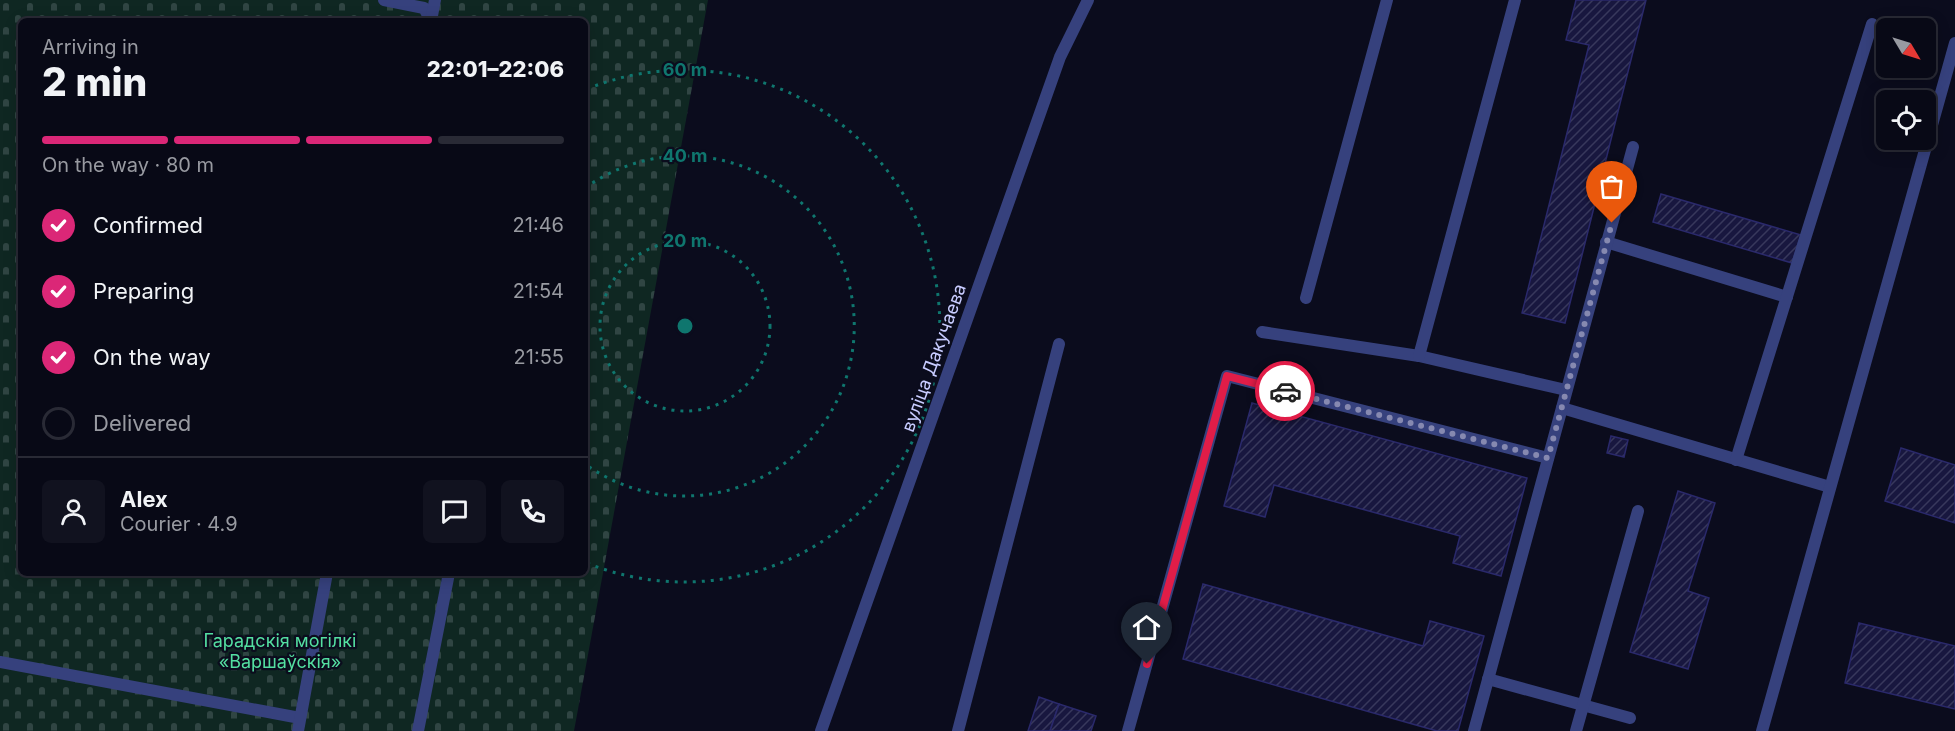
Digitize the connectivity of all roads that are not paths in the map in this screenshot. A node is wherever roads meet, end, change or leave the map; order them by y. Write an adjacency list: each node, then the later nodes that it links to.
1 (384, 0): 6 (street)
2 (435, 0): 7 (street)
3 (1088, 0): 32 (street, вуліца Дакучаева)
4 (1387, 0): 13 (street)
5 (1515, 0): 16 (street)
6 (429, 18)
7 (432, 18)
8 (1872, 24): 12 (street)
9 (1955, 43): 21 (street)
10 (1632, 147): 11 (street)
11 (1606, 243): 12 (street); 17 (street)
12 (1787, 297): 20 (street)
13 (1306, 298)
14 (1262, 332): 16 (street)
15 (1059, 344): 33 (street)
16 (1419, 356): 17 (street)
17 (1566, 390): 18 (street)
18 (1562, 408): 19 (street); 20 (street)
19 (1548, 458): 26 (street); 34 (street)
20 (1736, 460): 21 (street)
21 (1830, 487): 37 (street)
22 (1638, 511): 27 (street)
23 (326, 576): 28 (street)
24 (448, 576): 31 (street)
25 (0, 662): 28 (street)
26 (1488, 680): 27 (street); 35 (street)
27 (1584, 705): 29 (street); 36 (street)
28 (300, 718): 30 (street)
29 (1630, 718)
30 (297, 731)
31 (418, 731)
32 (821, 731)
33 (958, 731)
34 (1128, 731)
35 (1474, 731)
36 (1576, 731)
37 (1762, 731)

